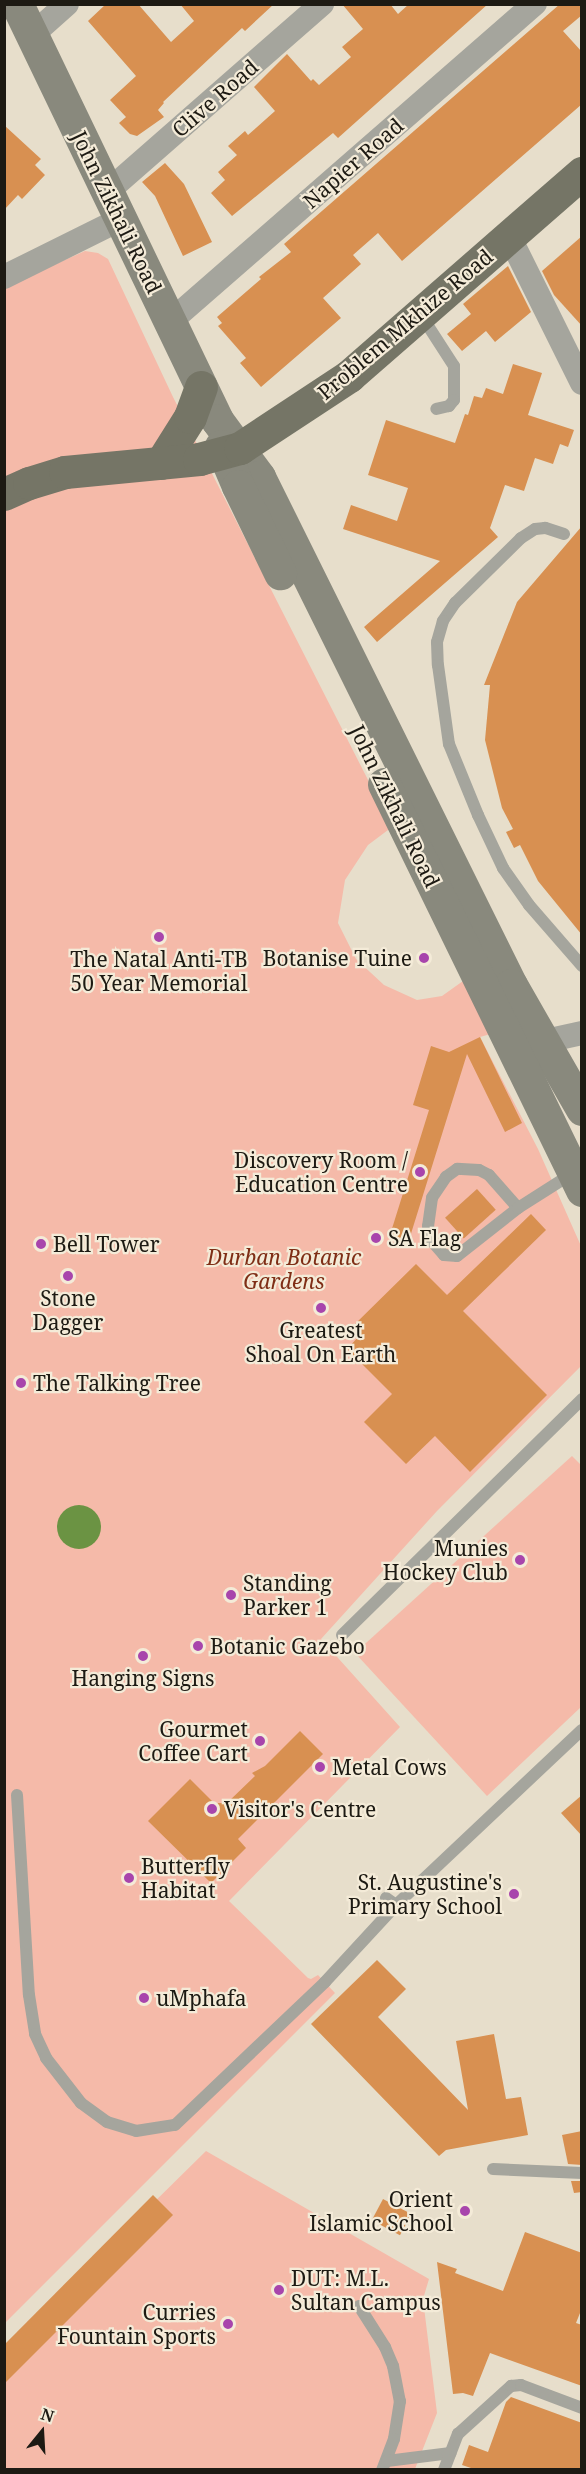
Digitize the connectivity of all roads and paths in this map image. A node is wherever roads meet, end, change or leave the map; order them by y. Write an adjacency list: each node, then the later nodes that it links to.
1 (16, 4): 5 (main road, John Zikhali Road)
2 (67, 4): 5 (street)
3 (322, 4): 7 (street, Clive Road)
4 (535, 4): 11 (street, Napier Road)
5 (32, 36): 7 (main road, John Zikhali Road)
6 (582, 173): 8 (main road, Problem Mkhize Road)
7 (114, 205): 9 (street, Clive Road); 11 (main road, John Zikhali Road)
8 (509, 236): 10 (main road, Problem Mkhize Road); 12 (street)
9 (4, 277)
10 (420, 314): 14 (lane); 15 (main road, Problem Mkhize Road)
11 (171, 321): 13 (main road, John Zikhali Road)
12 (582, 383)
13 (201, 387): 15 (main road, John Zikhali Road); 16 (main road)
14 (436, 410)
15 (231, 451): 16 (main road, Problem Mkhize Road); 21 (main road, John Zikhali Road); 23 (main road, John Zikhali Road)
16 (161, 463): 17 (main road, Problem Mkhize Road)
17 (4, 494)
18 (564, 534): 19 (lane)
19 (582, 966)
20 (582, 1033): 21 (street)
21 (541, 1042): 22 (main road, John Zikhali Road)
22 (578, 1093)
23 (579, 1176): 24 (lane)
24 (518, 1208): 24 (lane)
25 (582, 1399): 26 (lane)
26 (342, 1635)
27 (582, 1730): 28 (lane)
28 (17, 1795)
29 (493, 2169): 30 (lane)
30 (582, 2173)
31 (359, 2306): 34 (lane)
32 (582, 2408): 33 (lane)
33 (450, 2453): 34 (lane); 35 (lane)
34 (386, 2467)
35 (444, 2469)

